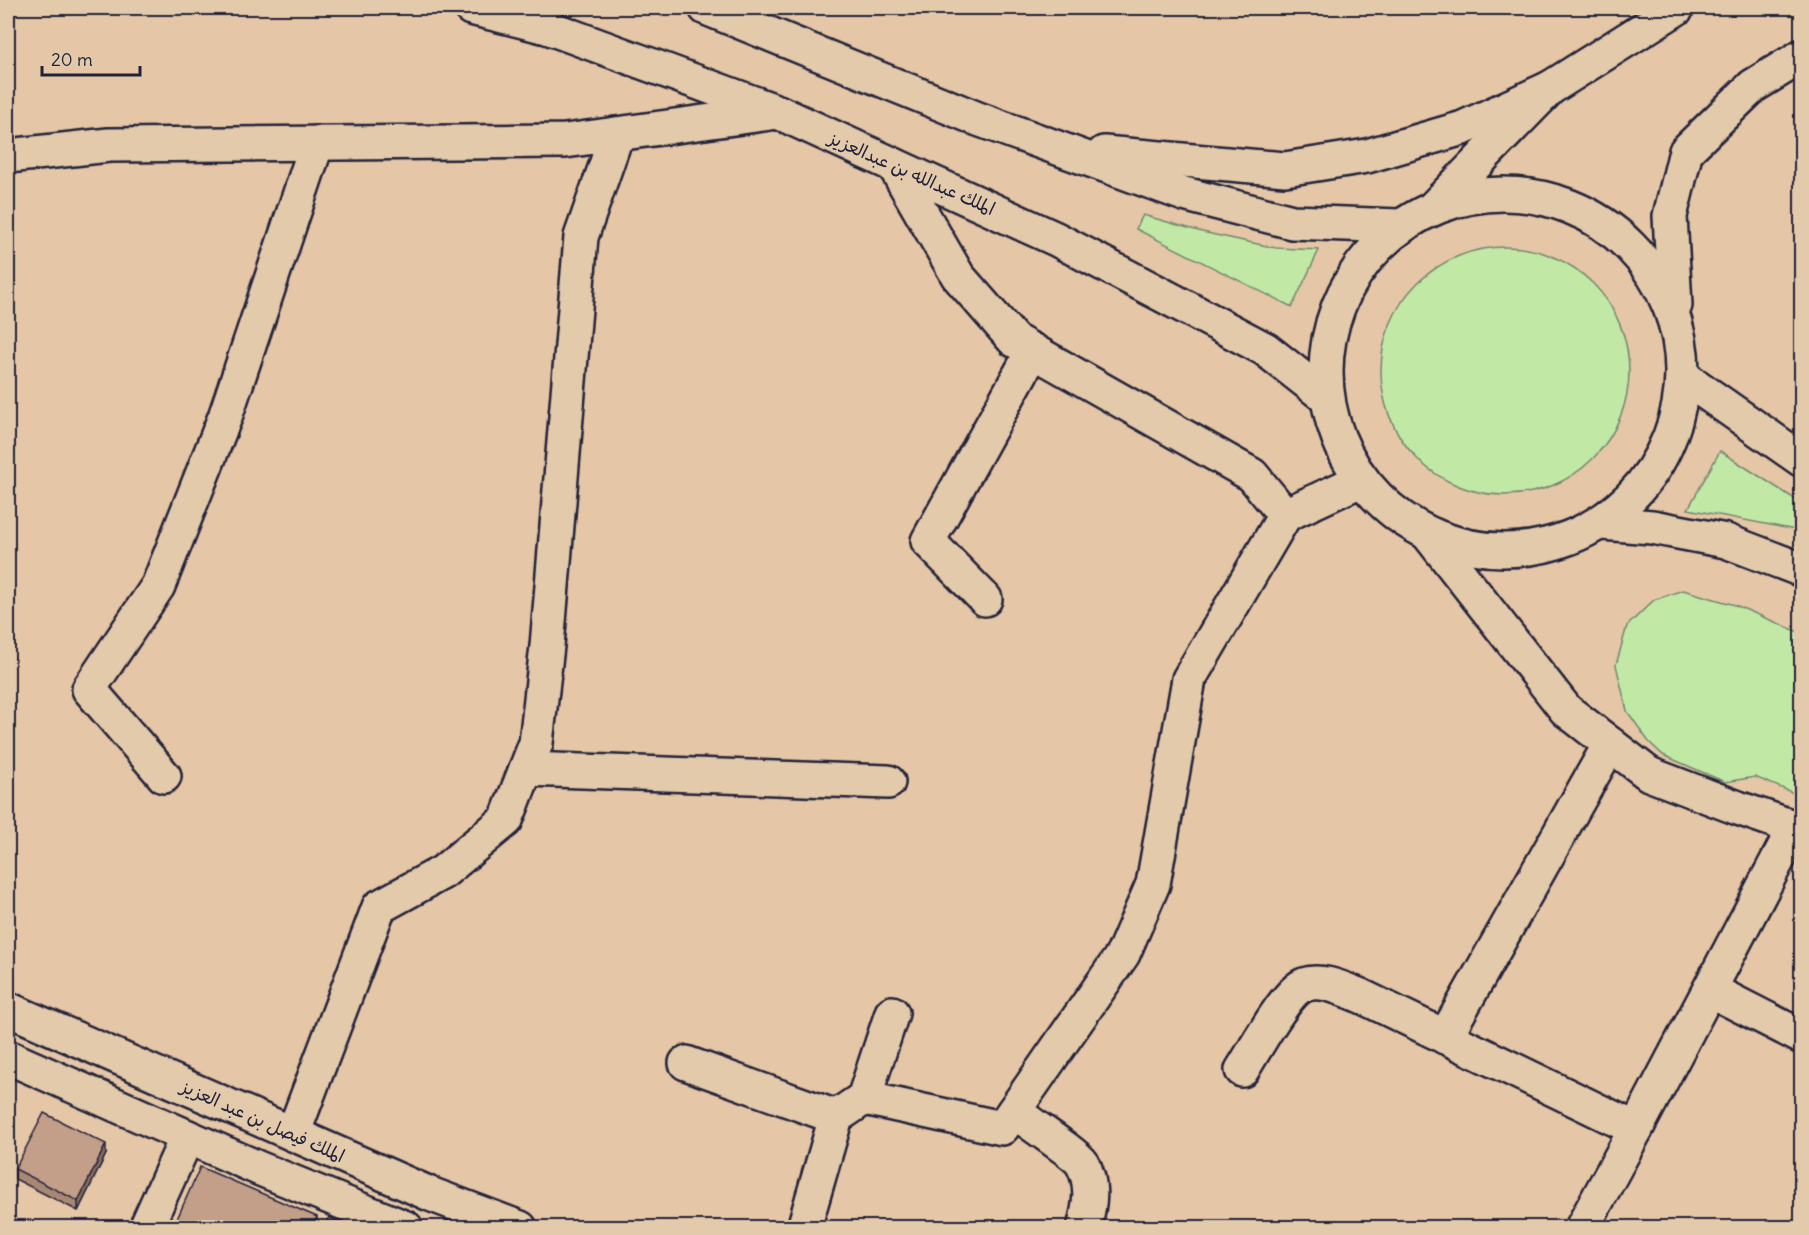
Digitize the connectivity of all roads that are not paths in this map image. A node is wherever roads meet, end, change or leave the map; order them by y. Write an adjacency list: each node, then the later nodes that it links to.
1 (471, 8): 6 (street, الملك عبدالله بن عبدالعزيز)
2 (706, 8): 9 (street)
3 (1677, 8): 5 (street)
4 (1802, 56): 14 (street)
5 (1550, 88): 9 (street); 12 (street)
6 (778, 112): 7 (street); 11 (street, الملك عبدالله بن عبدالعزيز)
7 (617, 134): 8 (street); 26 (street)
8 (317, 143): 10 (street); 27 (street)
9 (1059, 148): 13 (street)
10 (8, 156)
11 (894, 165): 15 (street); 17 (street, الملك عبدالله بن عبدالعزيز)
12 (1435, 206): 13 (street); 14 (street)
13 (1399, 226): 17 (street)
14 (1676, 318): 16 (street)
15 (1033, 351): 20 (street); 24 (street)
16 (1684, 378): 18 (street); 21 (street)
17 (1326, 397): 19 (street)
18 (1802, 460)
19 (1361, 480): 20 (street); 22 (street)
20 (1285, 515): 39 (street)
21 (1602, 523): 22 (street); 23 (street)
22 (1429, 535): 25 (street)
23 (1802, 570)
24 (985, 599)
25 (1610, 744): 29 (street); 33 (street)
26 (526, 769): 28 (street); 42 (street)
27 (164, 776)
28 (888, 782)
29 (1798, 829): 30 (street)
30 (1710, 990): 34 (street); 41 (street)
31 (8, 1009): 42 (street, الملك فيصل بن عبد العزيز)
32 (892, 1013): 38 (street)
33 (1445, 1037): 37 (street); 41 (street)
34 (1802, 1037)
35 (8, 1057): 43 (street)
36 (686, 1063): 40 (street)
37 (1242, 1070)
38 (864, 1098): 39 (street); 40 (street)
39 (1014, 1111): 48 (street)
40 (836, 1117): 47 (street)
41 (1636, 1129): 49 (street)
42 (292, 1134): 46 (street, الملك فيصل بن عبد العزيز)
43 (187, 1137): 44 (street); 45 (street)
44 (146, 1227)
45 (406, 1227)
46 (520, 1227)
47 (804, 1227)
48 (1084, 1227)
49 (1582, 1227)

